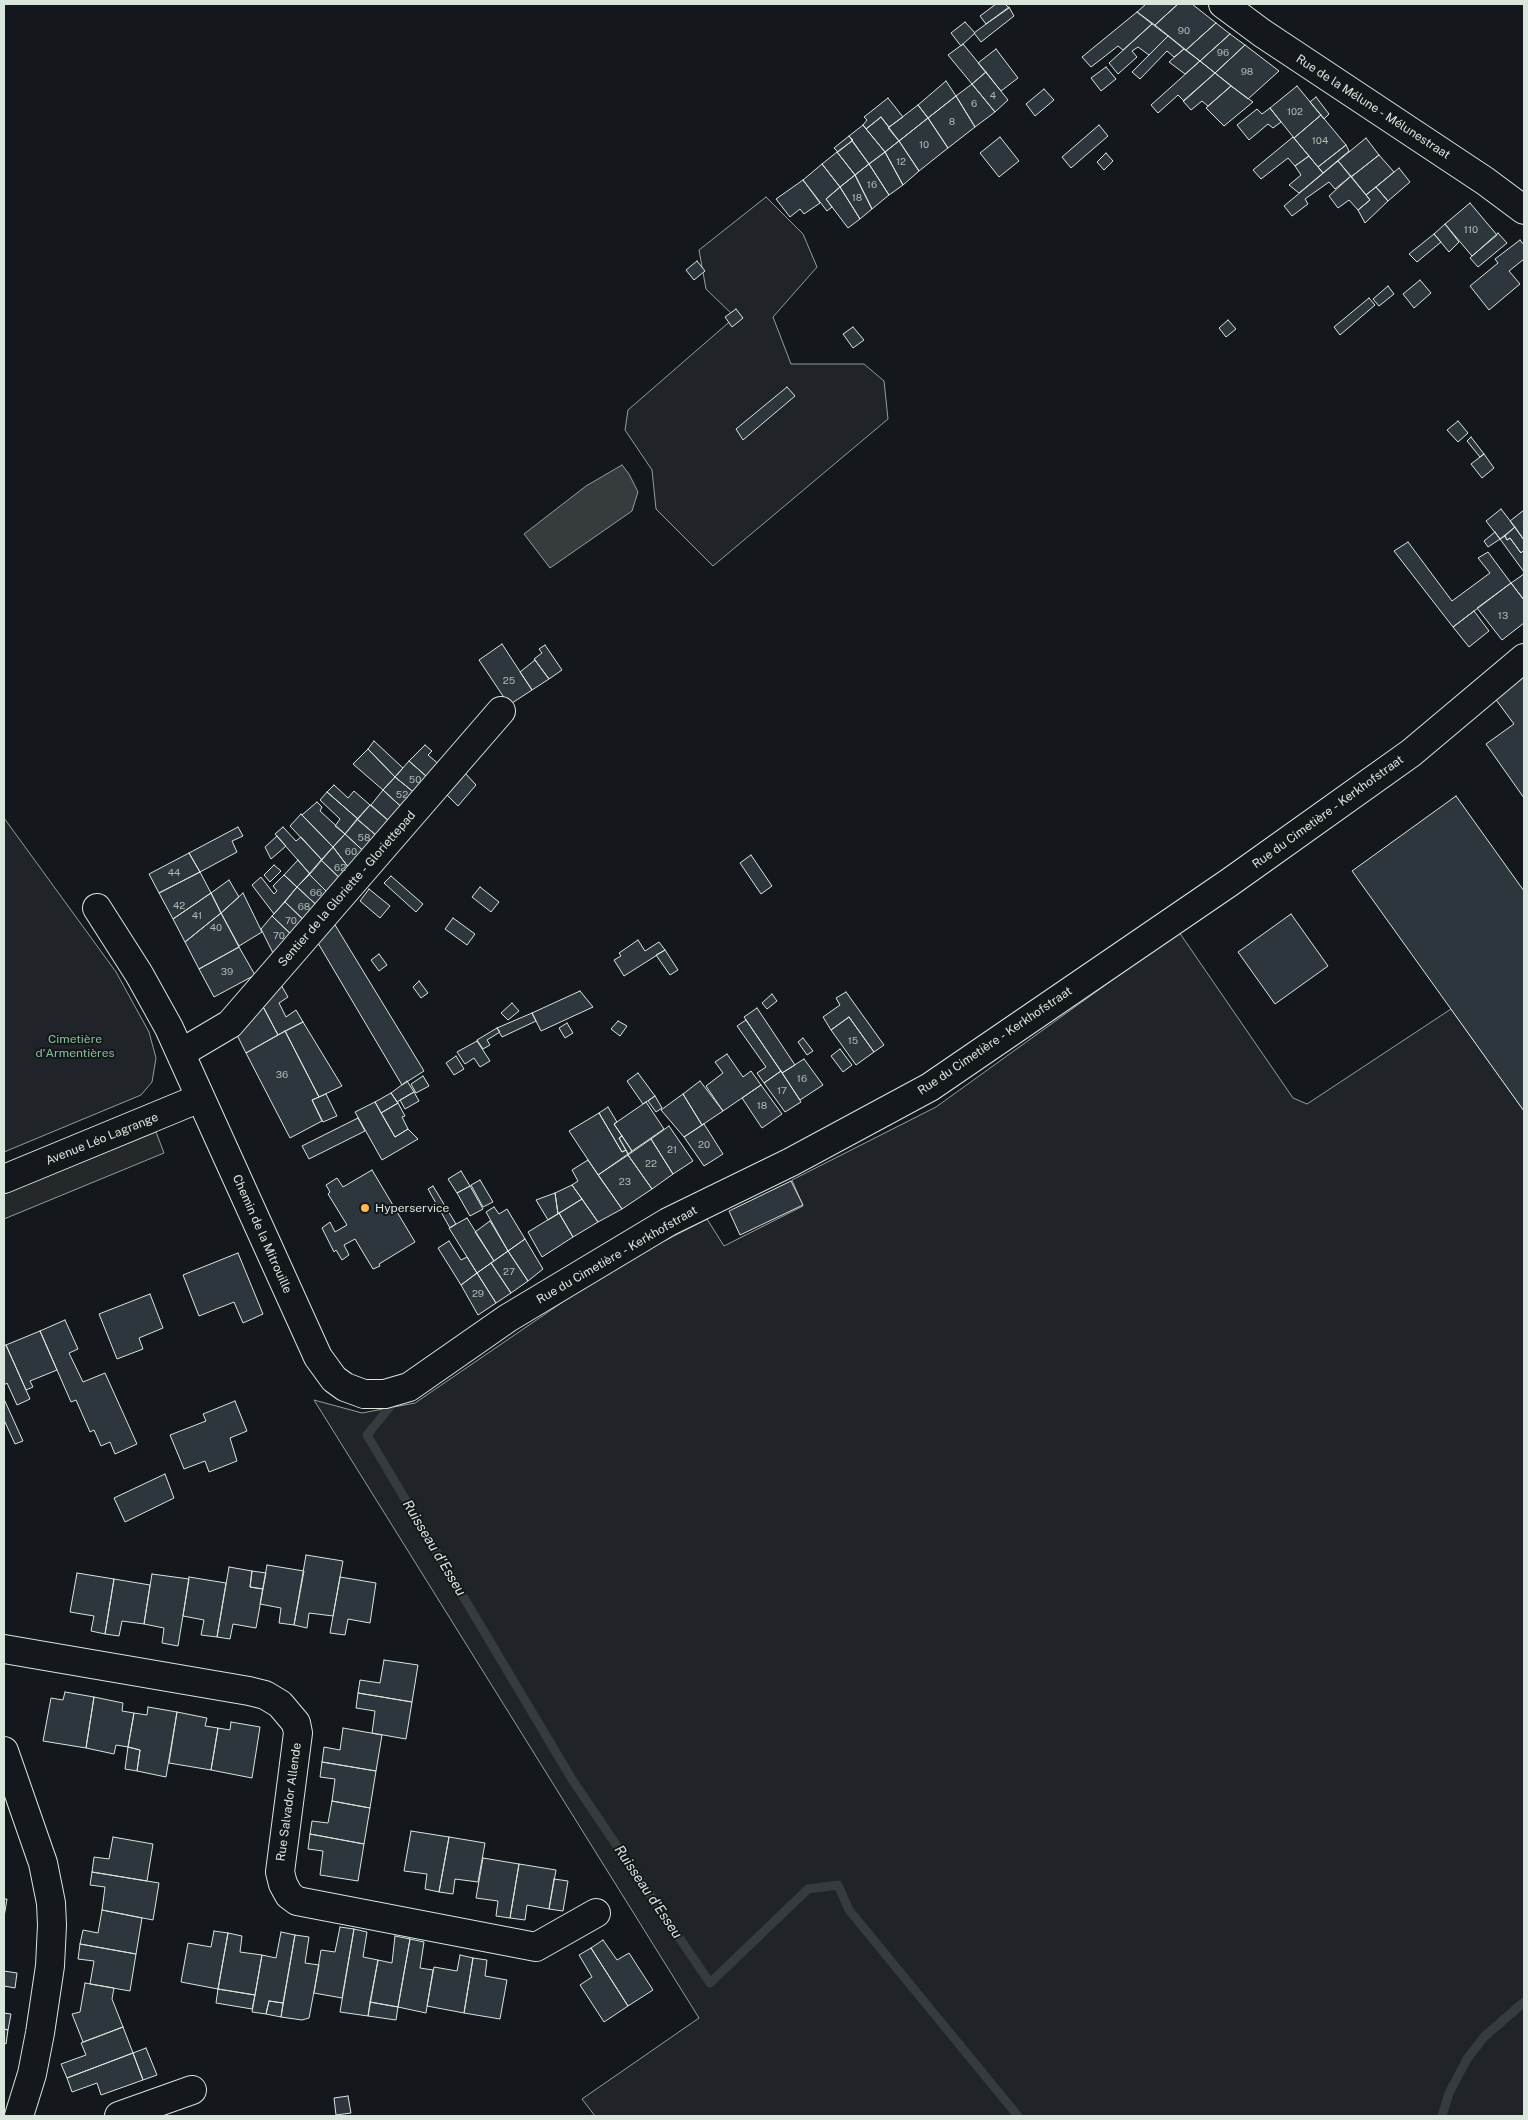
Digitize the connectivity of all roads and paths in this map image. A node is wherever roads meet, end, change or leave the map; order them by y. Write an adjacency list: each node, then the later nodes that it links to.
1 (1223, 4): 2 (street, Rue de la Mélune - Mélunestraat)
2 (1524, 210)
3 (1524, 658): 9 (street, Rue du Cimetière - Kerkhofstraat)
4 (502, 711): 6 (street, Sentier de la Gloriette - Gloriettepad)
5 (97, 908): 6 (street)
6 (181, 1053): 7 (street)
7 (200, 1098): 8 (street, Avenue Léo Lagrange); 9 (street, Chemin de la Mitrouille)
8 (4, 1179)
9 (326, 1370)
10 (4, 1649): 12 (street, Rue Salvador Allende)
11 (4, 1752): 14 (street)
12 (596, 1913)
13 (192, 2090): 15 (street)
14 (19, 2116)
15 (119, 2116)

